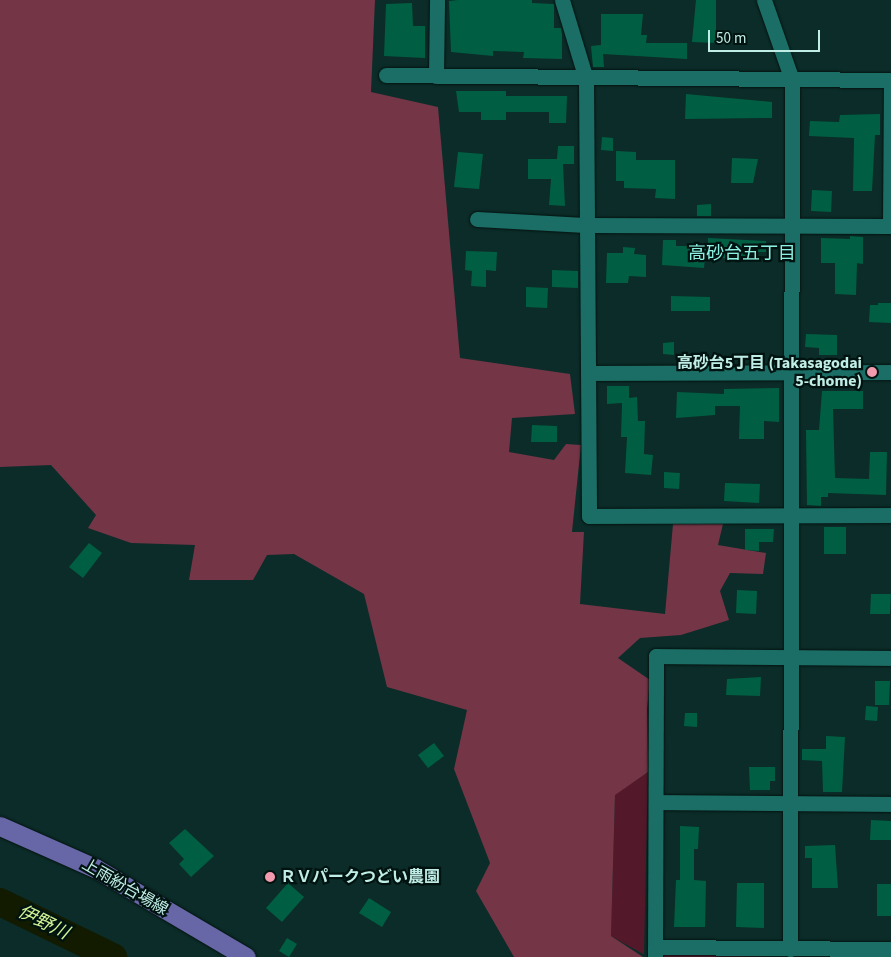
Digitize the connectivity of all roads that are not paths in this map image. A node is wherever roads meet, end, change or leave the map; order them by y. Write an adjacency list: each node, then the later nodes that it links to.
1 (437, 0): 5 (street)
2 (562, 0): 6 (street)
3 (764, 0): 7 (street)
4 (386, 75): 5 (street)
5 (436, 76): 6 (street)
6 (586, 79): 7 (street); 9 (street)
7 (792, 80): 10 (street); 11 (street)
8 (477, 219): 9 (street)
9 (585, 225): 11 (street); 13 (street)
10 (891, 226): 11 (street)
11 (792, 227): 12 (street)
12 (792, 371): 13 (street); 14 (street); 16 (street)
13 (588, 372): 16 (street)
14 (891, 372)
15 (891, 515): 16 (street)
16 (791, 516): 17 (street)
17 (791, 658): 18 (street); 19 (street); 20 (street)
18 (891, 658)
19 (656, 802): 20 (street); 25 (street)
20 (790, 802): 21 (street); 23 (street)
21 (891, 804)
22 (0, 826): 26 (main road, 上雨紛台場線)
23 (790, 949): 24 (street); 25 (street)
24 (891, 949)
25 (656, 952)
26 (246, 957)

